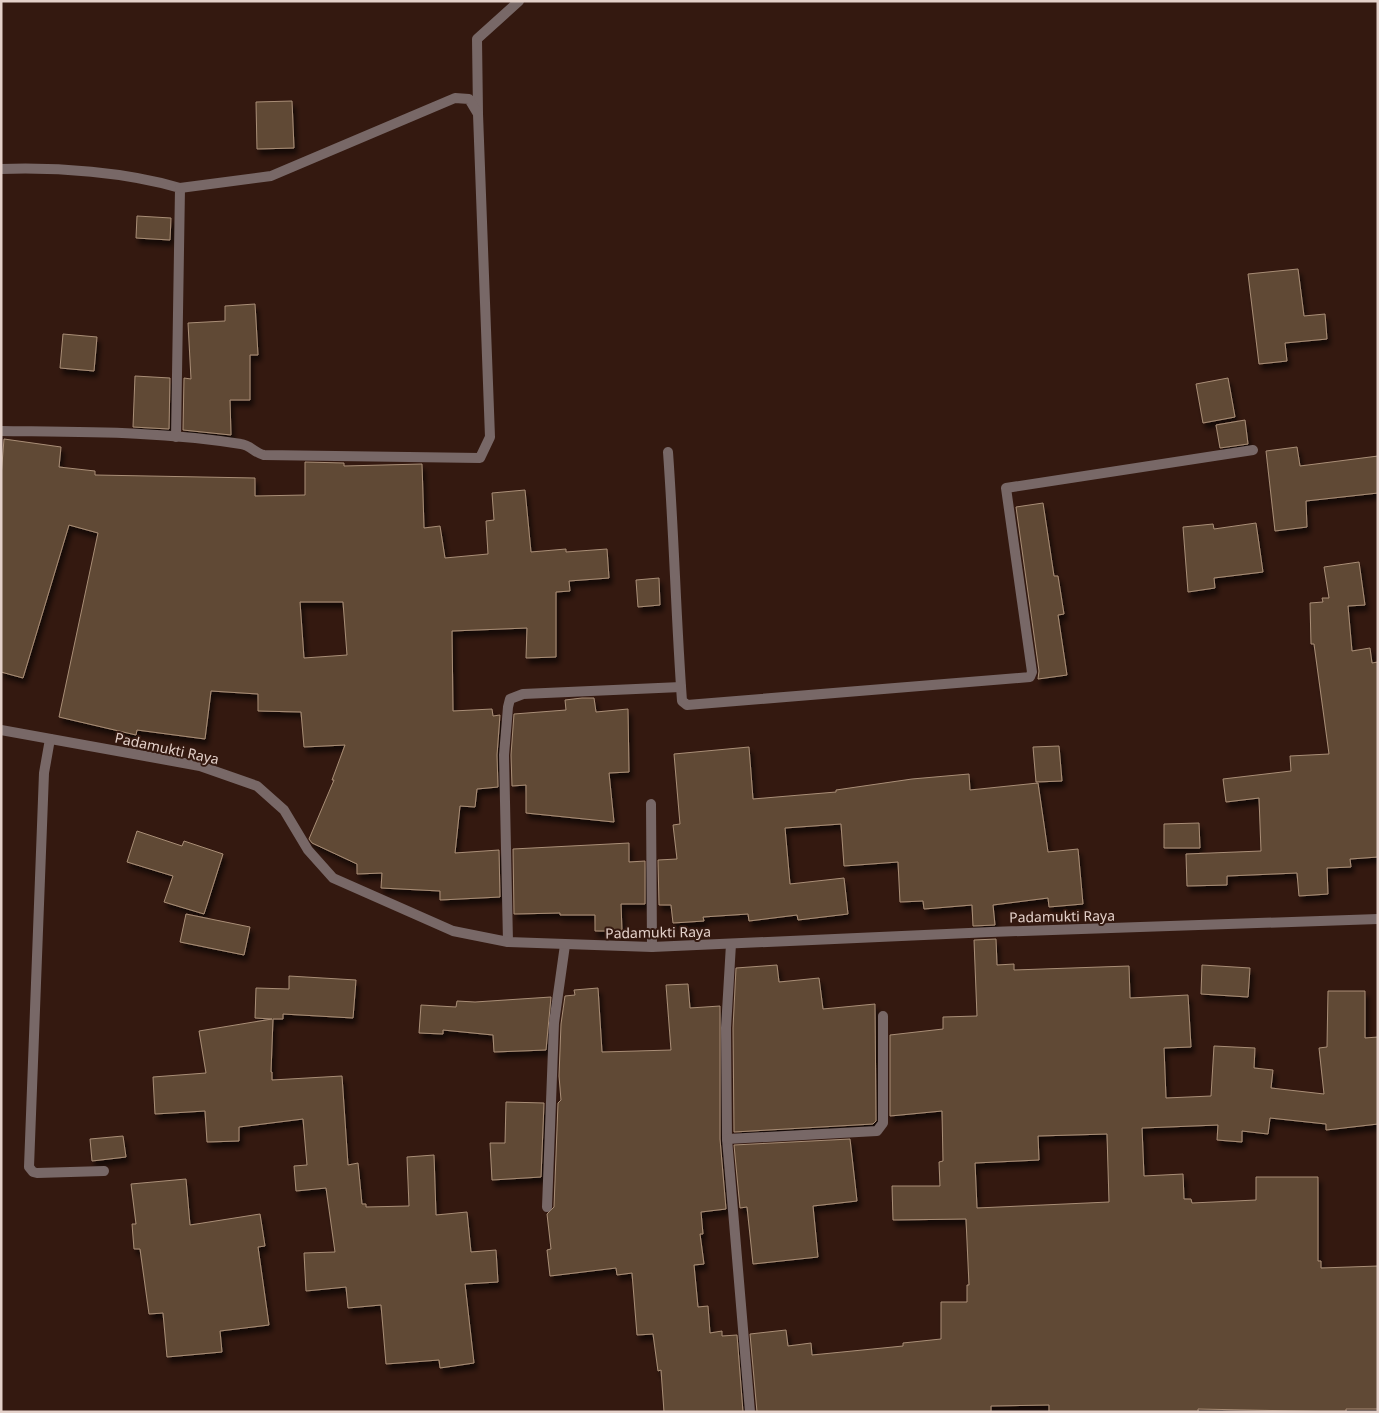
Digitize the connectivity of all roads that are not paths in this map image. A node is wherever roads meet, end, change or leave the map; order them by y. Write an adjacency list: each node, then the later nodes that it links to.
1 (519, 1): 2 (street)
2 (478, 114): 4 (street); 6 (street)
3 (1, 169): 4 (street)
4 (180, 188): 6 (street)
5 (1, 431): 6 (street)
6 (176, 437)
7 (1253, 450): 9 (street)
8 (668, 452): 9 (street)
9 (680, 688): 14 (street)
10 (1, 730): 11 (street, Padamukti Raya)
11 (50, 739): 14 (street, Padamukti Raya); 20 (street)
12 (651, 804): 17 (street)
13 (1378, 919): 15 (street, Padamukti Raya)
14 (508, 942): 16 (street, Padamukti Raya)
15 (731, 944): 17 (street, Padamukti Raya); 19 (street)
16 (565, 945): 17 (street, Padamukti Raya); 21 (street)
17 (652, 948)
18 (883, 1016): 19 (street)
19 (728, 1139): 22 (street)
20 (104, 1170)
21 (547, 1207)
22 (750, 1412)

